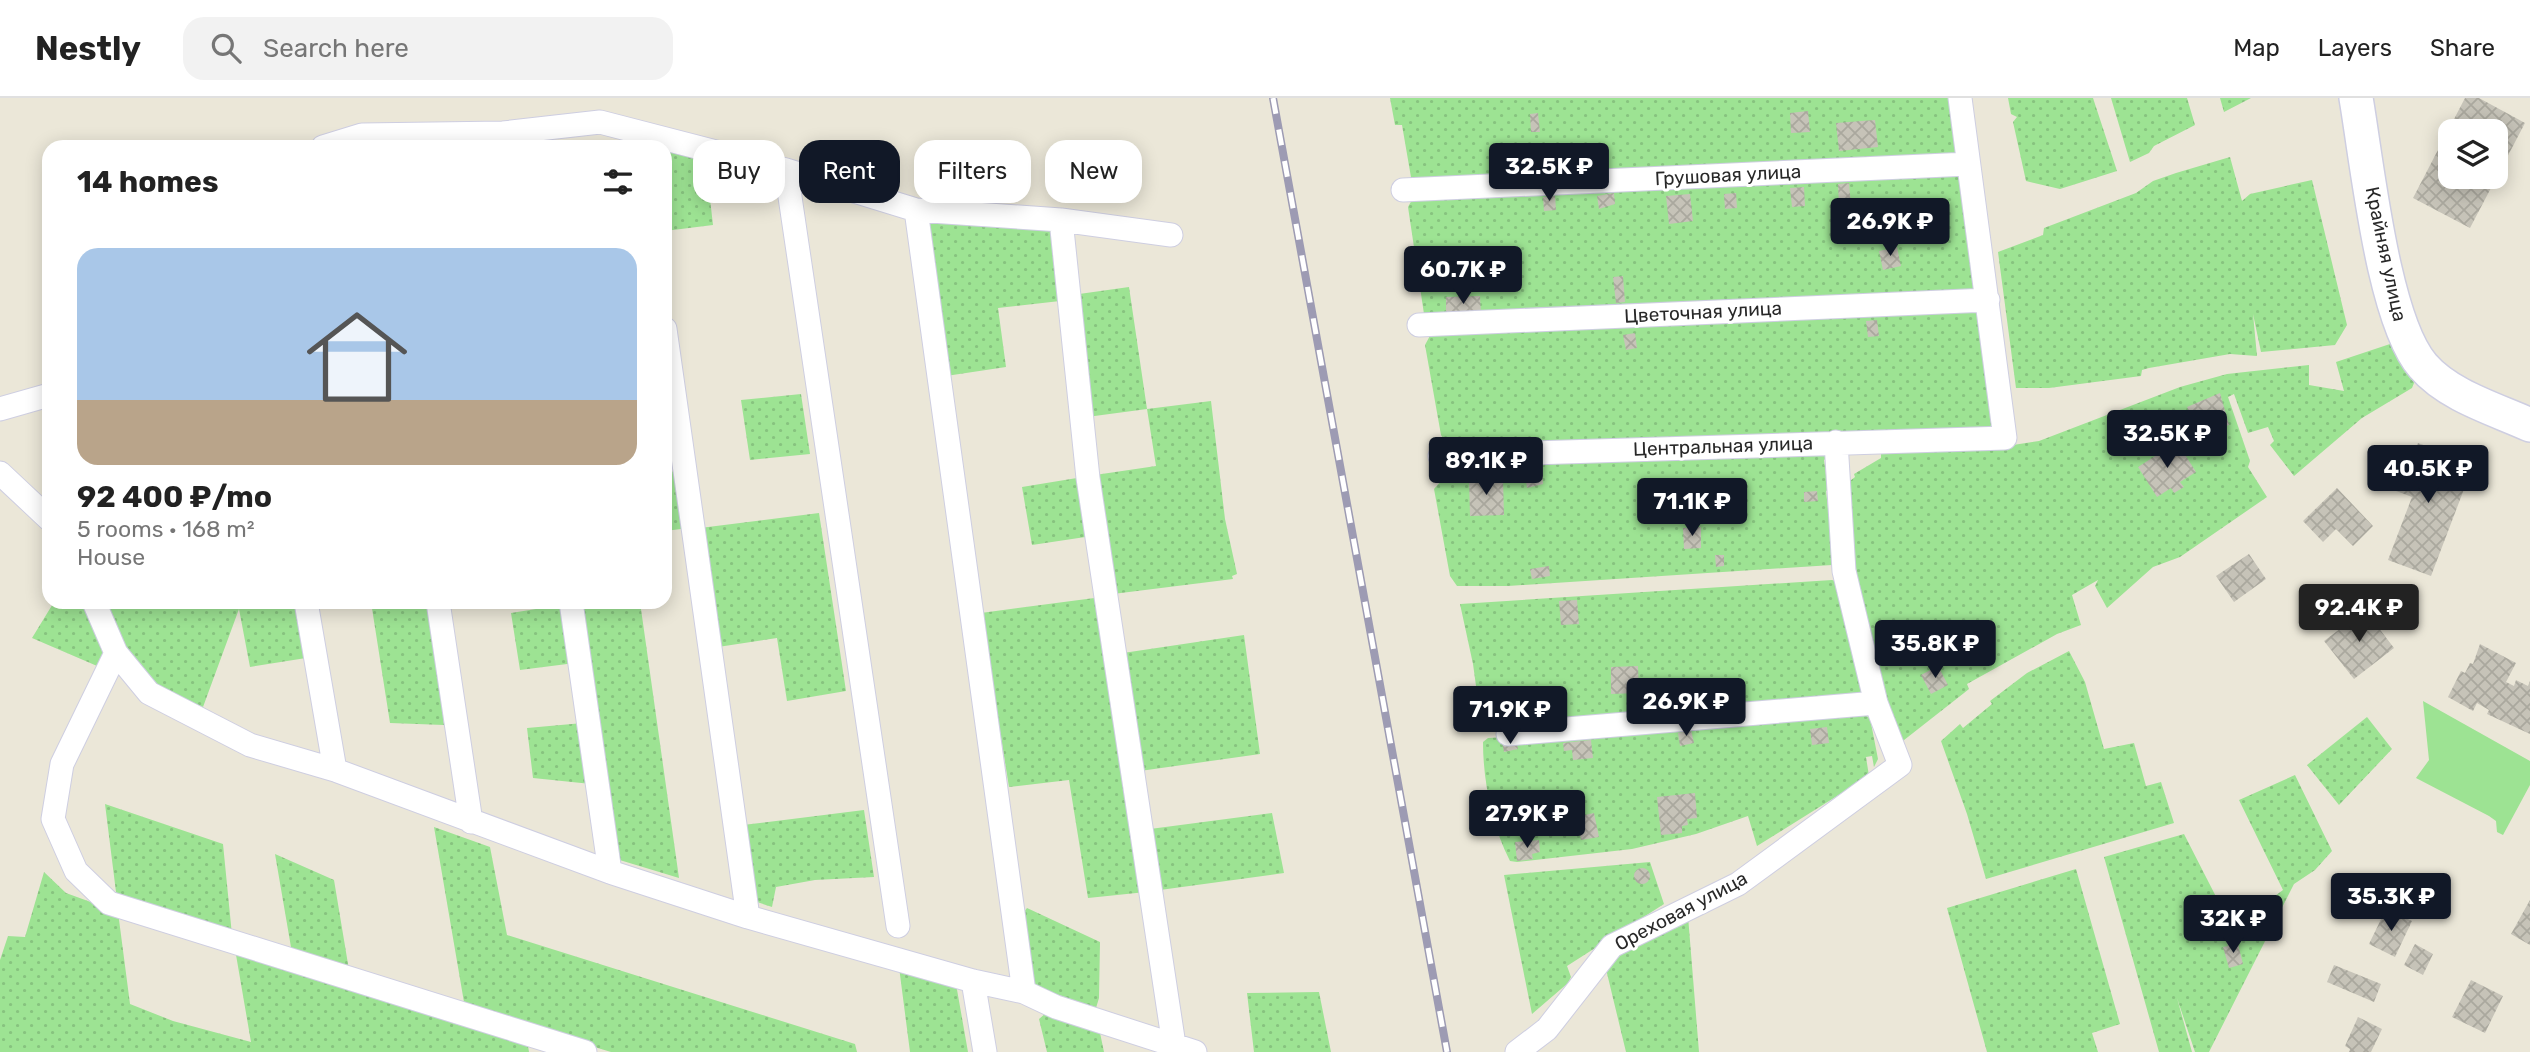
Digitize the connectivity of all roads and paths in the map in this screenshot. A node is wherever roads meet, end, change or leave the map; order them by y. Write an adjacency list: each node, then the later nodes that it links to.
1 (1959, 98): 6 (street)
2 (2356, 98): 17 (main road, Крайняя улица)
3 (638, 138): 4 (street)
4 (504, 140)
5 (672, 145): 7 (street)
6 (1968, 164): 8 (street, Грушовая улица); 12 (street)
7 (786, 170): 9 (street); 33 (street)
8 (1404, 190)
9 (916, 211): 10 (street); 35 (street)
10 (1060, 220): 11 (street); 36 (street)
11 (1171, 235)
12 (1988, 300): 13 (street, Цветочная улица); 18 (street, Центральная улица)
13 (1419, 325)
14 (672, 379): 32 (street)
15 (42, 397): 16 (street)
16 (0, 408)
17 (2530, 425)
18 (1836, 442): 19 (street, Центральная улица); 27 (street)
19 (1440, 456)
20 (0, 473): 21 (street)
21 (42, 512)
22 (97, 609): 26 (street)
23 (307, 609): 29 (street)
24 (439, 609): 30 (street)
25 (572, 609): 31 (street)
26 (116, 653): 29 (street); 37 (street)
27 (1876, 702): 28 (street); 39 (street, Ореховая улица)
28 (1508, 734)
29 (335, 770): 30 (street)
30 (471, 822): 31 (street)
31 (610, 872): 32 (street)
32 (748, 917): 34 (street)
33 (898, 926)
34 (973, 981): 35 (street); 38 (street)
35 (1024, 992): 36 (street)
36 (1185, 1048)
37 (585, 1052)
38 (985, 1052)
39 (1517, 1052)

